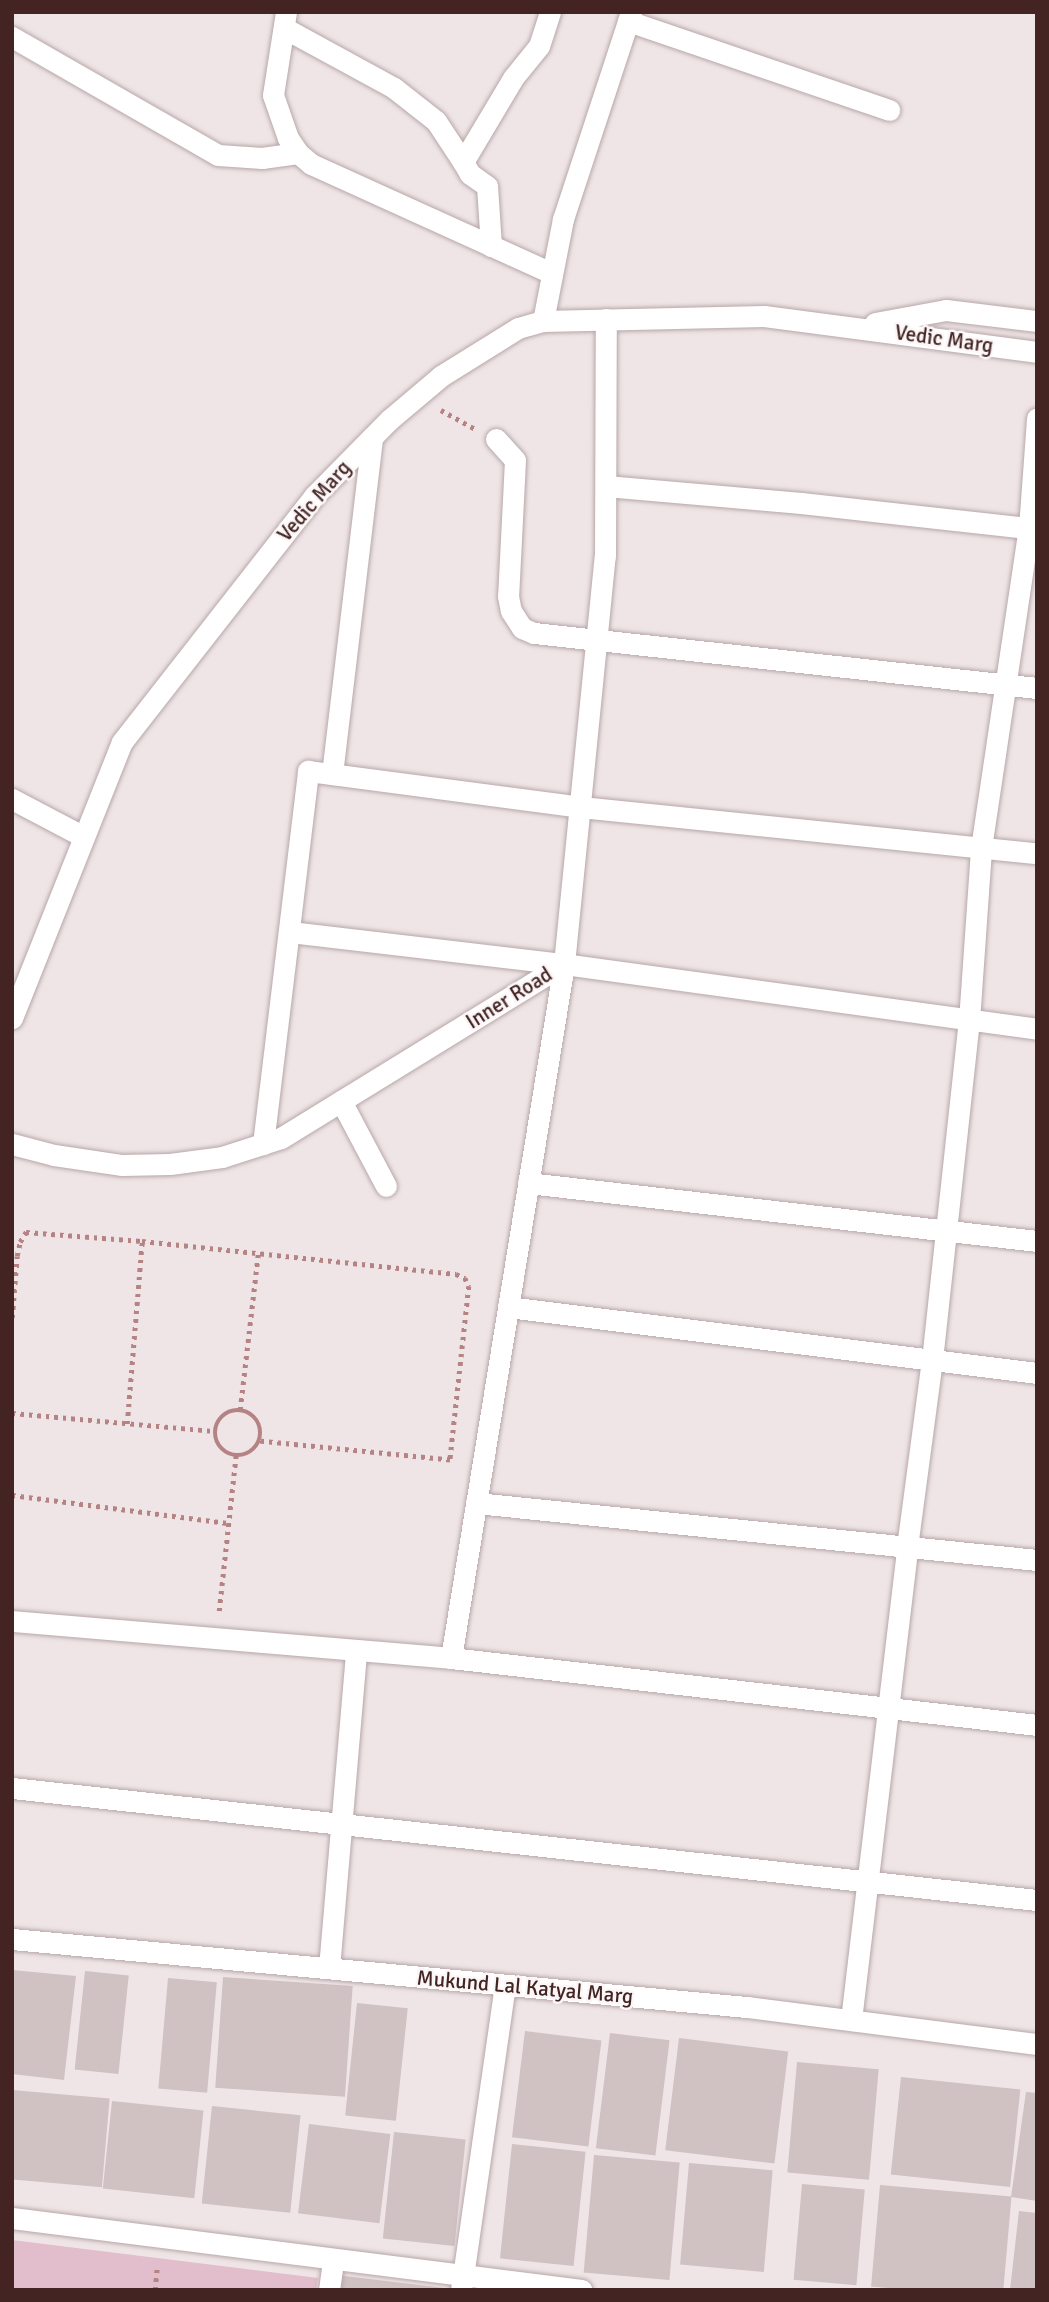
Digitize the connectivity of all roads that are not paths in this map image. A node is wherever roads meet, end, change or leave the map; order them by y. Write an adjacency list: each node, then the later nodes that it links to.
1 (550, 12): 7 (street)
2 (630, 17): 5 (street); 9 (street)
3 (286, 21): 6 (street); 7 (street)
4 (12, 37): 6 (street)
5 (889, 110)
6 (298, 153): 8 (street)
7 (463, 162): 8 (street)
8 (491, 246): 9 (street)
9 (551, 273): 12 (street)
10 (606, 319): 12 (street, Vedic Marg); 13 (street, Vedic Marg); 18 (street)
11 (1037, 320): 13 (street, Vedic Marg)
12 (543, 321): 16 (street, Vedic Marg)
13 (852, 327): 14 (street, Vedic Marg)
14 (1037, 352)
15 (1037, 418): 19 (street)
16 (372, 437): 23 (street); 26 (street, Vedic Marg)
17 (496, 439): 20 (street)
18 (606, 486): 19 (street); 20 (street)
19 (1033, 529): 21 (street)
20 (595, 640): 21 (street); 25 (street)
21 (1004, 684): 22 (street); 27 (street)
22 (1037, 688)
23 (332, 774): 25 (street); 29 (street)
24 (12, 799): 26 (street)
25 (581, 807): 27 (street); 30 (street)
26 (84, 837): 31 (street, Vedic Marg)
27 (981, 848): 28 (street); 33 (street)
28 (1037, 853)
29 (290, 932): 30 (street); 37 (street)
30 (564, 964): 33 (street, Inner Road); 35 (street, Inner Road); 38 (street)
31 (17, 991): 32 (street, Vedic Marg)
32 (12, 1017)
33 (969, 1021): 34 (street, Inner Road); 40 (street)
34 (1037, 1029)
35 (341, 1101): 37 (street, Inner Road); 39 (street)
36 (12, 1144): 37 (street, Inner Road)
37 (263, 1144)
38 (528, 1183): 40 (street); 42 (street)
39 (386, 1186)
40 (946, 1231): 41 (street); 43 (street)
41 (1037, 1241)
42 (508, 1307): 43 (street); 45 (street)
43 (932, 1360): 44 (street); 46 (street)
44 (1037, 1373)
45 (476, 1503): 46 (street); 50 (street)
46 (907, 1547): 47 (street); 51 (street)
47 (1037, 1560)
48 (12, 1621): 49 (street)
49 (356, 1650): 50 (street); 54 (street)
50 (451, 1658): 51 (street)
51 (889, 1709): 52 (street); 55 (street)
52 (1037, 1725)
53 (12, 1788): 54 (street)
54 (340, 1824): 55 (street); 58 (street)
55 (868, 1882): 56 (street); 60 (street)
56 (1037, 1900)
57 (12, 1939): 58 (street, Mukund Lal Katyal Marg)
58 (329, 1968): 59 (street, Mukund Lal Katyal Marg)
59 (505, 1985): 60 (street, Mukund Lal Katyal Marg); 64 (street)
60 (851, 2020): 61 (street, Mukund Lal Katyal Marg)
61 (1037, 2044)
62 (12, 2218): 63 (street)
63 (333, 2260): 64 (street); 65 (street)
64 (462, 2283): 66 (street)
65 (329, 2290)
66 (581, 2290)

